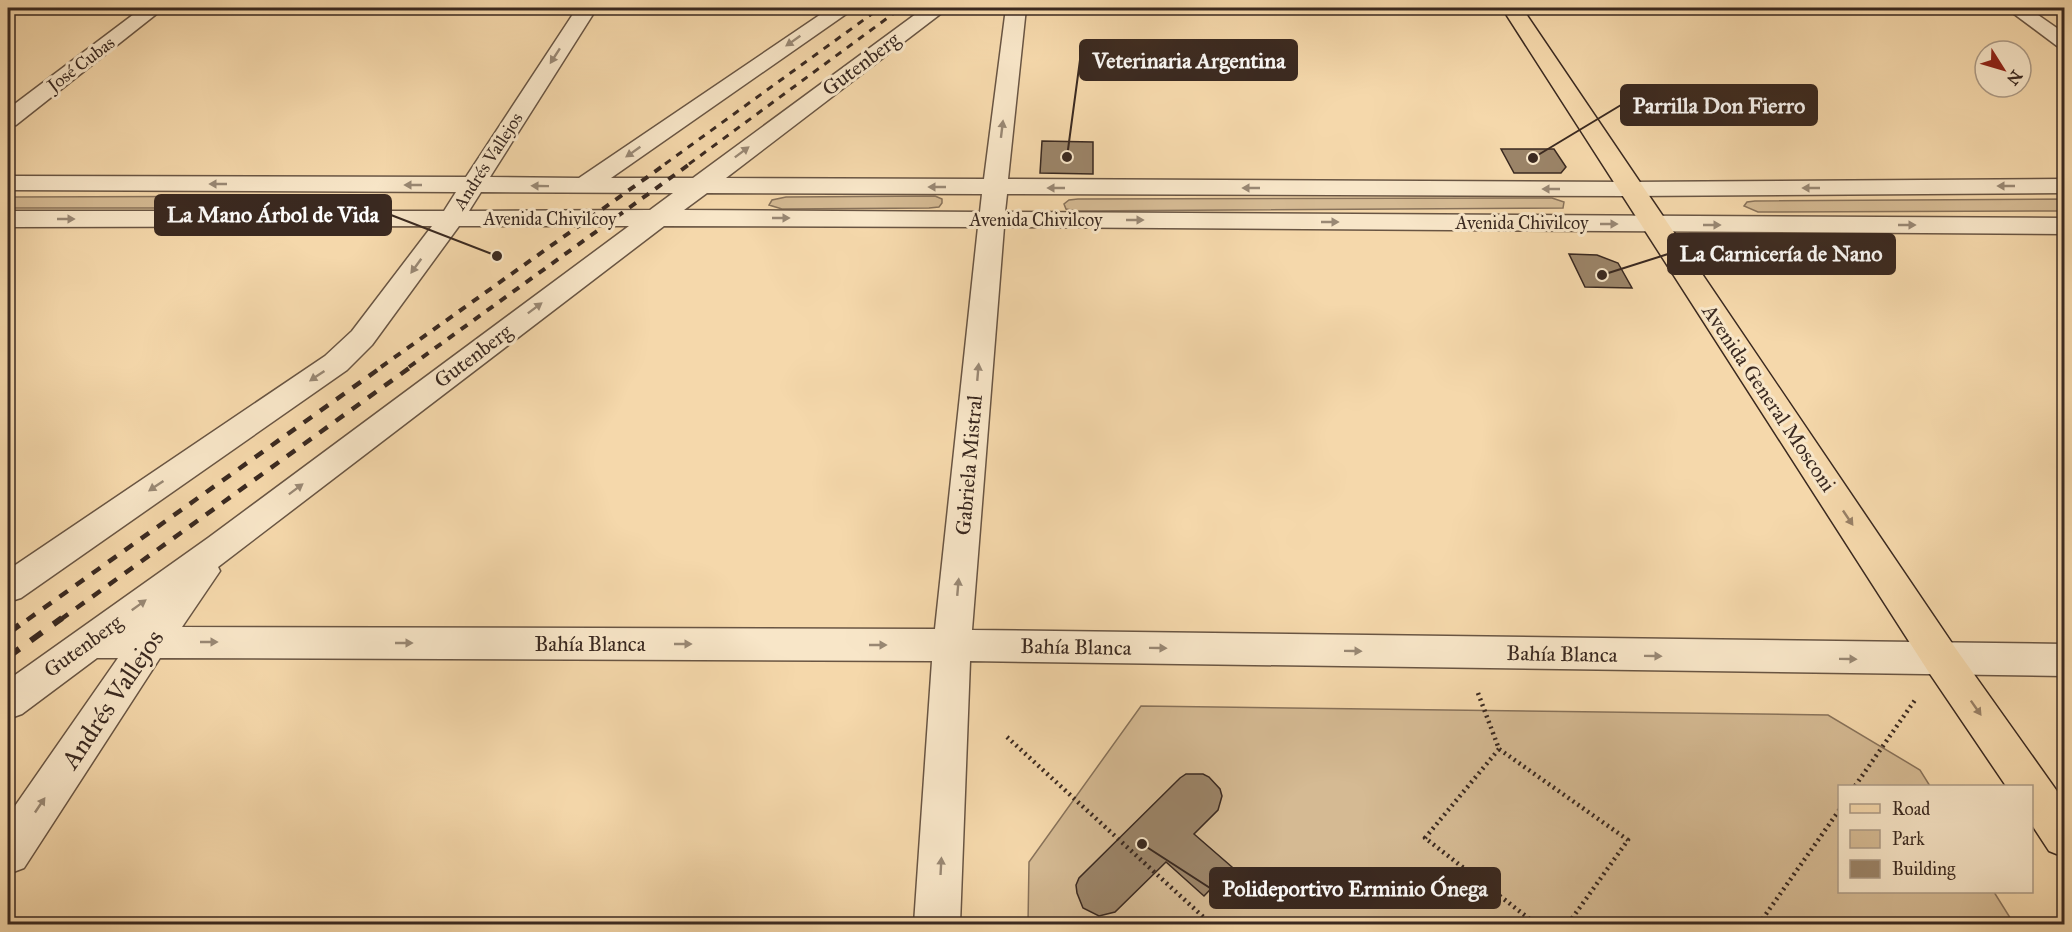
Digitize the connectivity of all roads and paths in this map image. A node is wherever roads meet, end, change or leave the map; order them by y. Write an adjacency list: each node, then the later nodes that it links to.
1 (154, 8): 9 (street, José Cubas)
2 (587, 8): 11 (street, Andrés Vallejos, one-way to 11)
3 (842, 8): 12 (street, one-way to 12)
4 (936, 8): 14 (street, Gutenberg, one-way to 4)
5 (1016, 8): 15 (street, Gabriela Mistral, one-way to 5)
6 (1512, 8): 16 (main road, Avenida General Mosconi)
7 (2016, 8): 8 (street)
8 (2064, 42)
9 (8, 120)
10 (8, 183): 11 (street, Avenida Chivilcoy, one-way to 10)
11 (471, 185): 12 (street, Avenida Chivilcoy, one-way to 11); 18 (street, Andrés Vallejos)
12 (583, 186): 14 (street, Avenida Chivilcoy)
13 (2064, 186): 16 (street, Avenida Chivilcoy, one-way to 16)
14 (695, 187): 15 (street, Avenida Chivilcoy, one-way to 14); 19 (street, Gutenberg)
15 (995, 187): 16 (street, Avenida Chivilcoy, one-way to 15); 20 (street, Gabriela Mistral)
16 (1630, 189): 21 (main road, Avenida General Mosconi)
17 (8, 219): 18 (street, Avenida Chivilcoy, one-way to 18)
18 (451, 219): 19 (street, Avenida Chivilcoy); 24 (street, Andrés Vallejos, one-way to 24)
19 (653, 219): 20 (street, Avenida Chivilcoy, one-way to 20); 23 (street, Gutenberg, one-way to 19)
20 (992, 219): 21 (street, Avenida Chivilcoy, one-way to 21); 27 (street, Gabriela Mistral, one-way to 20)
21 (1653, 224): 22 (street, Avenida Chivilcoy, one-way to 22); 29 (main road, Avenida General Mosconi, one-way to 29)
22 (2064, 226)
23 (220, 547): 25 (street, Gutenberg, one-way to 23); 26 (street, Andrés Vallejos)
24 (8, 588)
25 (87, 642): 26 (street, Bahía Blanca); 31 (street, Gutenberg)
26 (150, 642): 27 (street, Bahía Blanca, one-way to 27); 39 (street, Andrés Vallejos, one-way to 26)
27 (952, 645): 28 (street, Bahía Blanca, one-way to 28); 40 (street, Gabriela Mistral, one-way to 27)
28 (1463, 653): 29 (street, Bahía Blanca, one-way to 29); 33 (path)
29 (1942, 660): 30 (street, Bahía Blanca); 34 (path); 35 (main road, Avenida General Mosconi, one-way to 35)
30 (2064, 660)
31 (8, 702)
32 (1007, 737): 41 (path)
33 (1499, 749): 42 (path); 43 (path)
34 (1856, 785)
35 (2029, 785)
36 (2033, 791): 38 (main road, Avenida General Mosconi)
37 (1838, 810): 44 (path)
38 (2064, 837)
39 (8, 853)
40 (938, 924)
41 (1211, 924)
42 (1536, 924)
43 (1568, 924)
44 (1759, 924)

